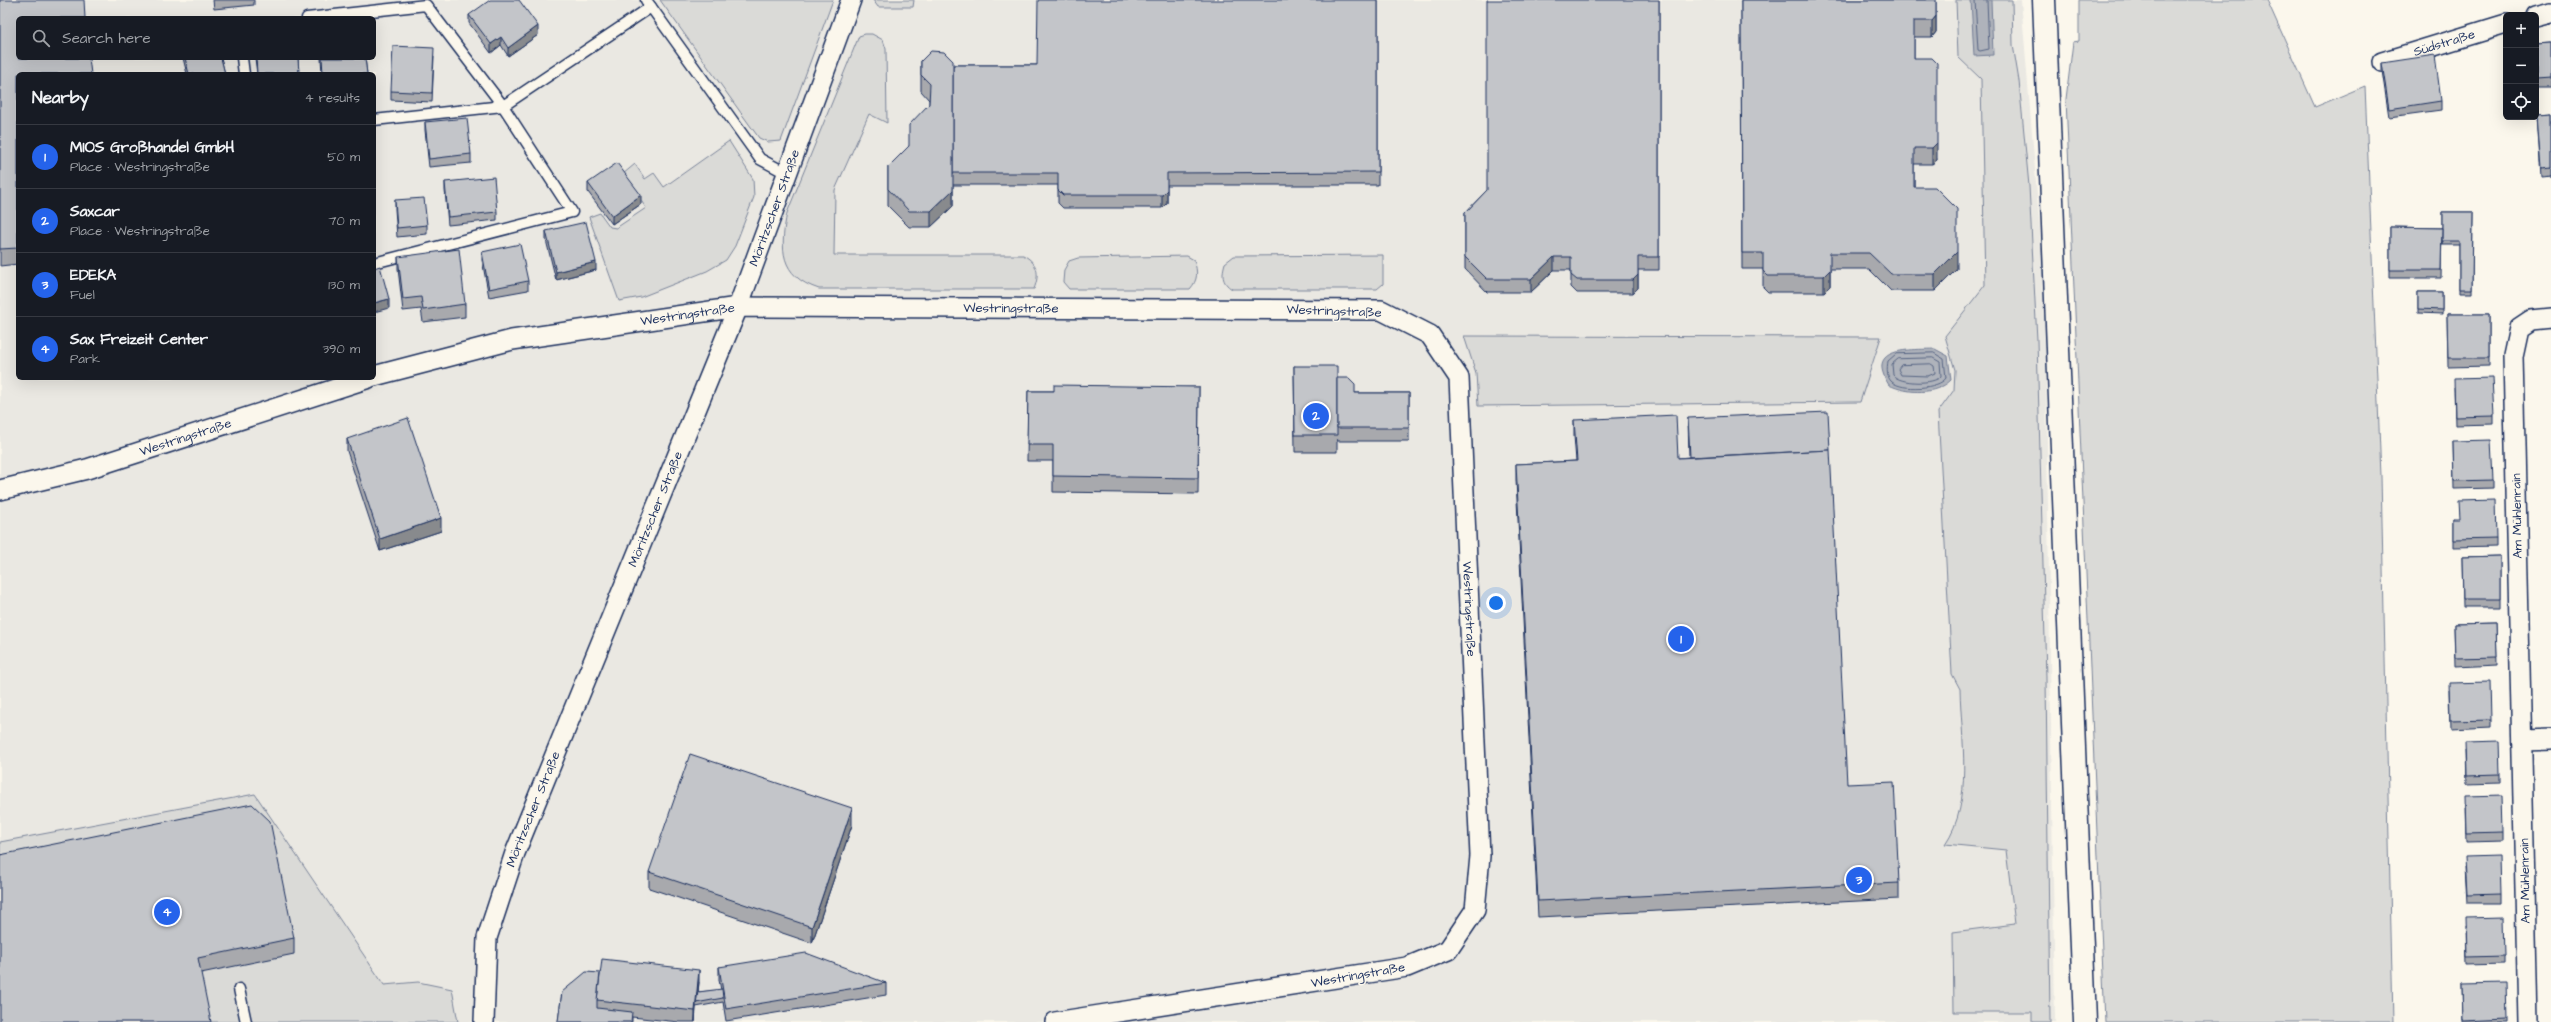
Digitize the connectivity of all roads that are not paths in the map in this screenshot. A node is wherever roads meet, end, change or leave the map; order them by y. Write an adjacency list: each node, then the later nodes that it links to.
1 (851, 0): 13 (street, Möritzscher Straße)
2 (2044, 0): 26 (street)
3 (648, 4): 11 (lane); 13 (lane)
4 (2551, 12): 5 (street)
5 (2539, 15)
6 (324, 16): 11 (lane)
7 (2503, 25): 9 (street, Südstraße)
8 (242, 60): 10 (lane)
9 (2382, 62)
10 (244, 72)
11 (503, 106): 12 (lane); 14 (lane)
12 (376, 120)
13 (786, 173): 15 (street, Möritzscher Straße)
14 (376, 263)
15 (738, 307): 17 (street, Westringstraße); 24 (street, Möritzscher Straße); 25 (street, Westringstraße)
16 (2551, 318): 21 (street, Am Mühlenrain)
17 (376, 375)
18 (363, 380): 19 (street, Westringstraße)
19 (0, 490)
20 (2551, 739): 21 (street)
21 (2522, 740): 27 (street, Am Mühlenrain)
22 (239, 989): 23 (lane)
23 (246, 1022)
24 (484, 1022)
25 (1055, 1022)
26 (2085, 1022)
27 (2528, 1022)

